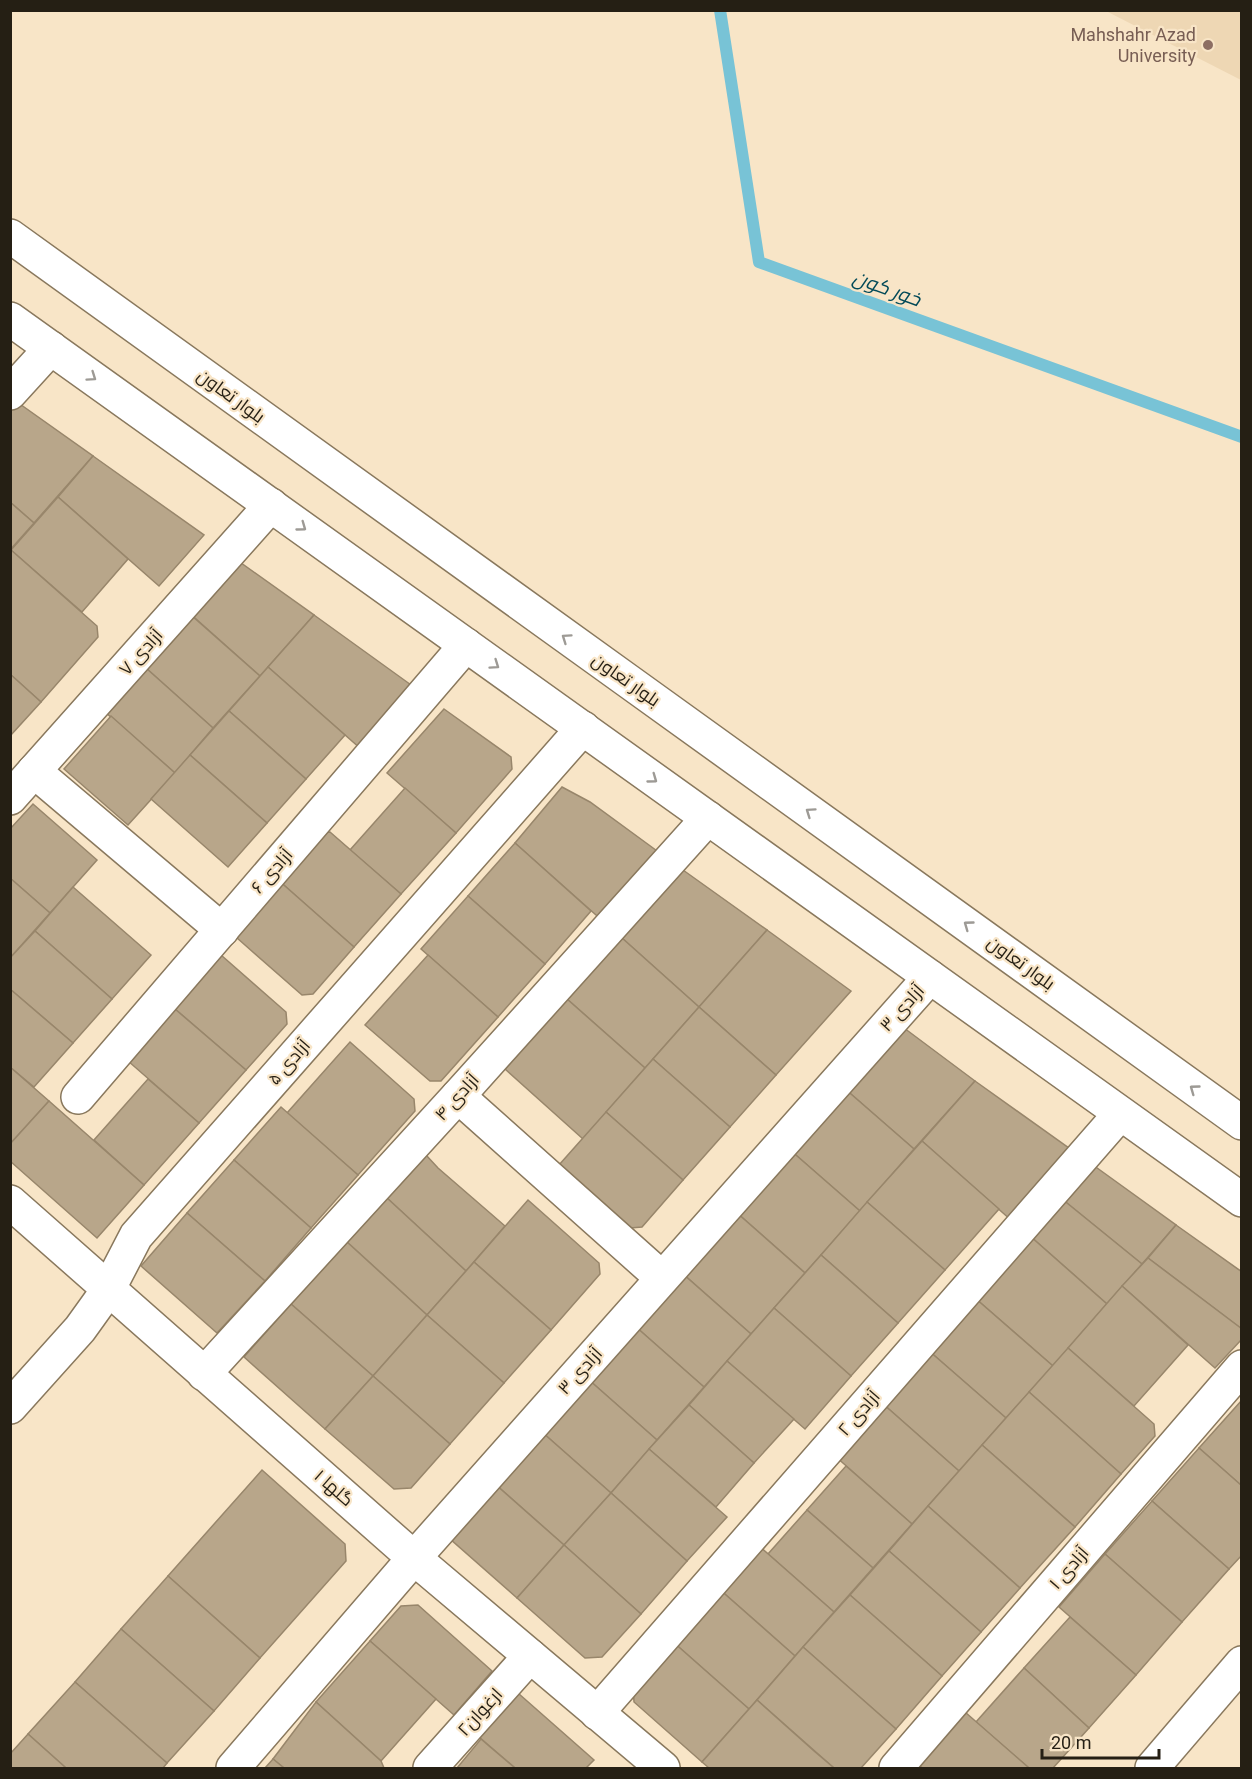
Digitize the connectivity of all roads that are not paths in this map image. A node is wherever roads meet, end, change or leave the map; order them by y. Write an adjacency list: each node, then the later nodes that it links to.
1 (10, 237): 16 (street, بلوار تعاون, one-way to 1)
2 (10, 319): 3 (street)
3 (51, 348): 4 (street); 5 (street, one-way to 5)
4 (10, 393)
5 (271, 505): 6 (street, one-way to 6); 8 (street, آزادی ۷)
6 (466, 645): 7 (street, one-way to 7); 11 (street, آزادی ۶)
7 (583, 728): 10 (street, one-way to 10); 20 (street, آزادی ۵)
8 (34, 771): 9 (street, آزادی ۷); 11 (street)
9 (10, 798)
10 (708, 818): 12 (street); 13 (street, آزادی ۴)
11 (222, 930): 14 (street, آزادی ۶)
12 (930, 977): 15 (street); 19 (street, آزادی ۳)
13 (458, 1096): 19 (street); 22 (street, آزادی ۴)
14 (78, 1097)
15 (1120, 1114): 17 (street); 27 (street, آزادی ۲)
16 (1242, 1124)
17 (1242, 1200)
18 (10, 1202): 20 (street, گلها ۱)
19 (662, 1278): 24 (street, آزادی ۳)
20 (108, 1290): 22 (street, گلها ۱); 23 (street, آزادی ۵)
21 (1242, 1367): 31 (street, آزادی ۱)
22 (204, 1374): 24 (street, گلها ۱)
23 (10, 1407)
24 (414, 1558): 25 (street, گلها ۱); 28 (street, آزادی ۳)
25 (530, 1656): 27 (street, گلها ۱); 29 (street, ارغوان۲)
26 (1242, 1662): 32 (street)
27 (597, 1713): 30 (street, گلها ۱)
28 (233, 1768)
29 (430, 1768)
30 (663, 1768)
31 (896, 1768)
32 (1152, 1768)

